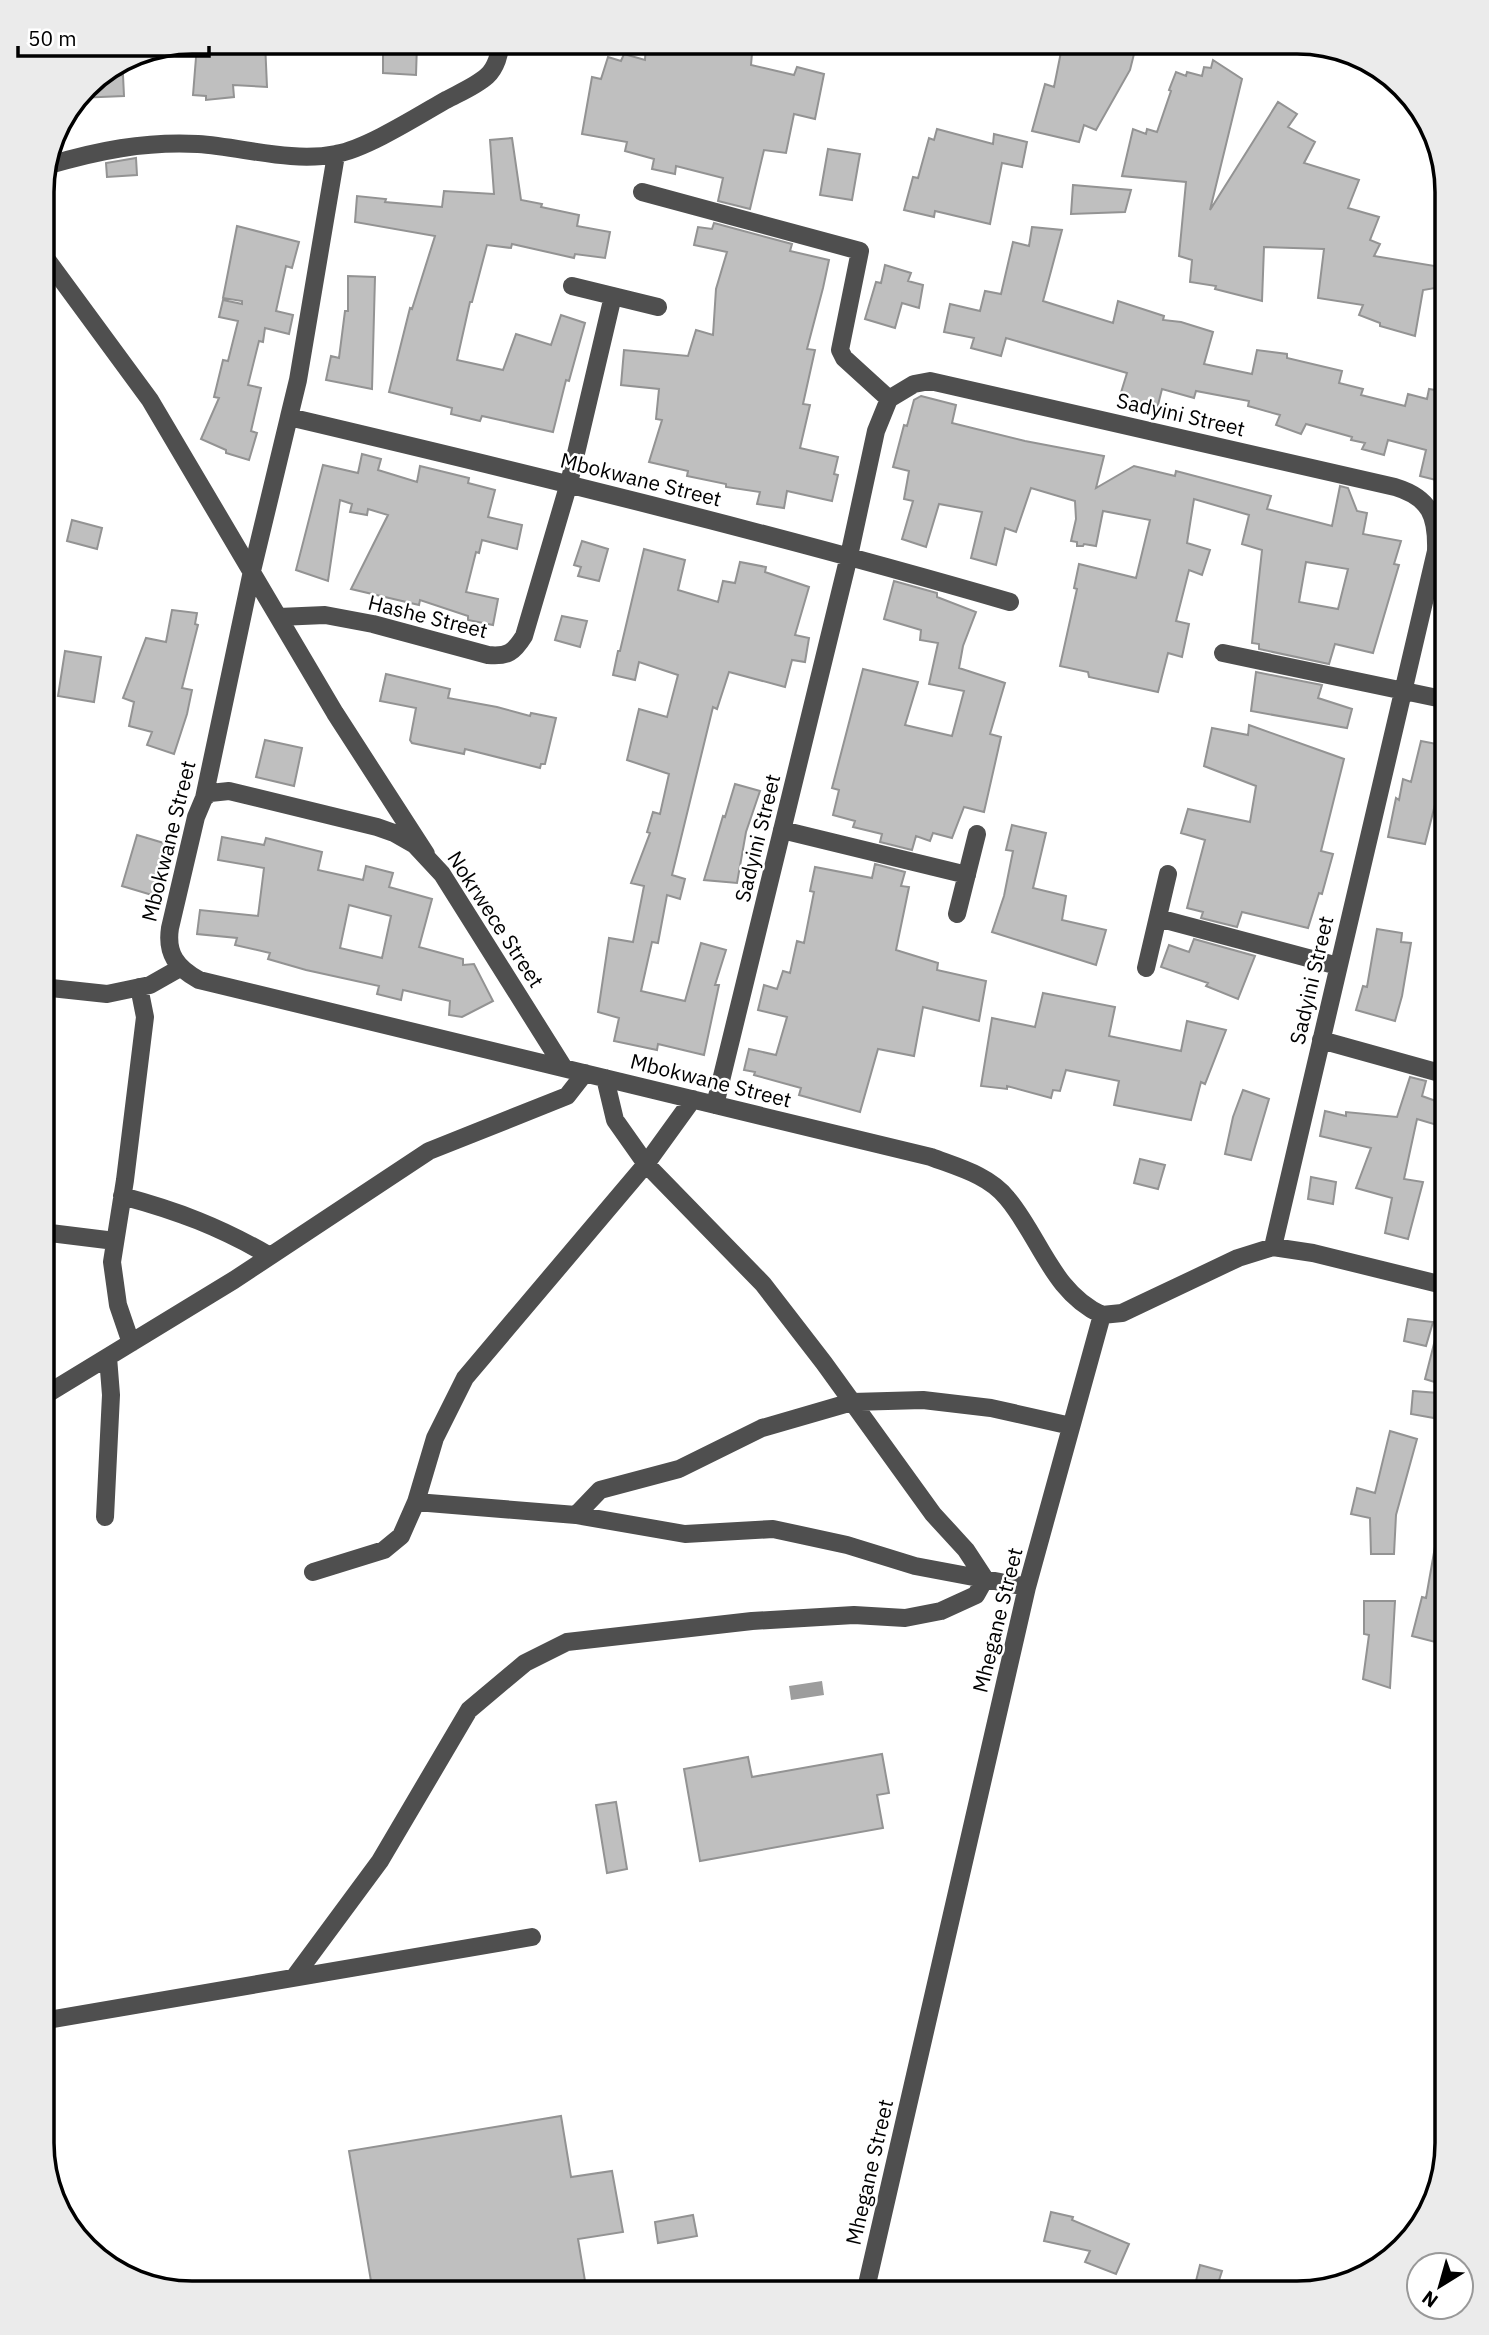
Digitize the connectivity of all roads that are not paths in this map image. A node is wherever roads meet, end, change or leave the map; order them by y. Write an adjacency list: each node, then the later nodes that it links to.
1 (498, 55): 2 (street)
2 (336, 155): 3 (street); 10 (street)
3 (58, 163)
4 (642, 191): 9 (street)
5 (55, 271): 15 (street)
6 (572, 286): 7 (street)
7 (613, 296): 8 (street); 11 (street)
8 (658, 307)
9 (889, 399): 12 (street, Sadyini Street); 14 (street, Sadyini Street)
10 (289, 417): 11 (street, Mbokwane Street); 15 (street, Mbokwane Street)
11 (569, 483): 14 (street, Mbokwane Street); 17 (street, Hashe Street)
12 (1435, 524)
13 (1435, 555): 19 (street, Sadyini Street)
14 (849, 556): 16 (street, Mbokwane Street); 22 (street, Sadyini Street)
15 (252, 570): 17 (street); 21 (street, Mbokwane Street)
16 (1010, 602)
17 (279, 617): 24 (street)
18 (1223, 653): 19 (street)
19 (1403, 689): 20 (street); 29 (street, Sadyini Street)
20 (1435, 697)
21 (204, 799): 24 (street, Nokrwece Street); 30 (street, Mbokwane Street)
22 (782, 830): 26 (street); 40 (street, Sadyini Street)
23 (976, 834): 26 (street)
24 (426, 854): 35 (street, Nokrwece Street)
25 (1168, 874): 28 (street)
26 (967, 875): 27 (street)
27 (957, 914)
28 (1158, 918): 29 (street); 31 (street)
29 (1338, 966): 34 (street, Sadyini Street)
30 (180, 968): 32 (street); 35 (street, Mbokwane Street)
31 (1146, 968)
32 (139, 987): 33 (street); 42 (street)
33 (55, 988)
34 (1321, 1040): 36 (street); 45 (street, Sadyini Street)
35 (564, 1068): 37 (street, Mbokwane Street)
36 (1435, 1072)
37 (585, 1073): 38 (street, Mbokwane Street); 46 (street)
38 (605, 1078): 39 (street, Mbokwane Street); 41 (street)
39 (693, 1099): 40 (street, Mbokwane Street); 41 (street)
40 (715, 1105): 48 (street, Mbokwane Street)
41 (646, 1164): 52 (street); 54 (street)
42 (122, 1196): 44 (street); 46 (street)
43 (54, 1234): 44 (street)
44 (115, 1241): 49 (street)
45 (1273, 1247): 47 (street); 48 (street)
46 (270, 1256): 49 (street)
47 (1435, 1283)
48 (1102, 1315): 53 (street, Mhegane Street)
49 (131, 1343): 50 (street)
50 (108, 1357): 51 (street); 56 (street)
51 (54, 1390)
52 (852, 1402): 53 (street); 55 (street); 58 (street)
53 (1071, 1426): 59 (street, Mhegane Street)
54 (416, 1502): 55 (street); 57 (street)
55 (576, 1515): 58 (street)
56 (105, 1517)
57 (313, 1572)
58 (985, 1579): 59 (street); 61 (street)
59 (1027, 1587): 63 (street, Mhegane Street)
60 (531, 1937): 61 (street)
61 (295, 1976): 62 (street)
62 (54, 2019)
63 (868, 2281)

